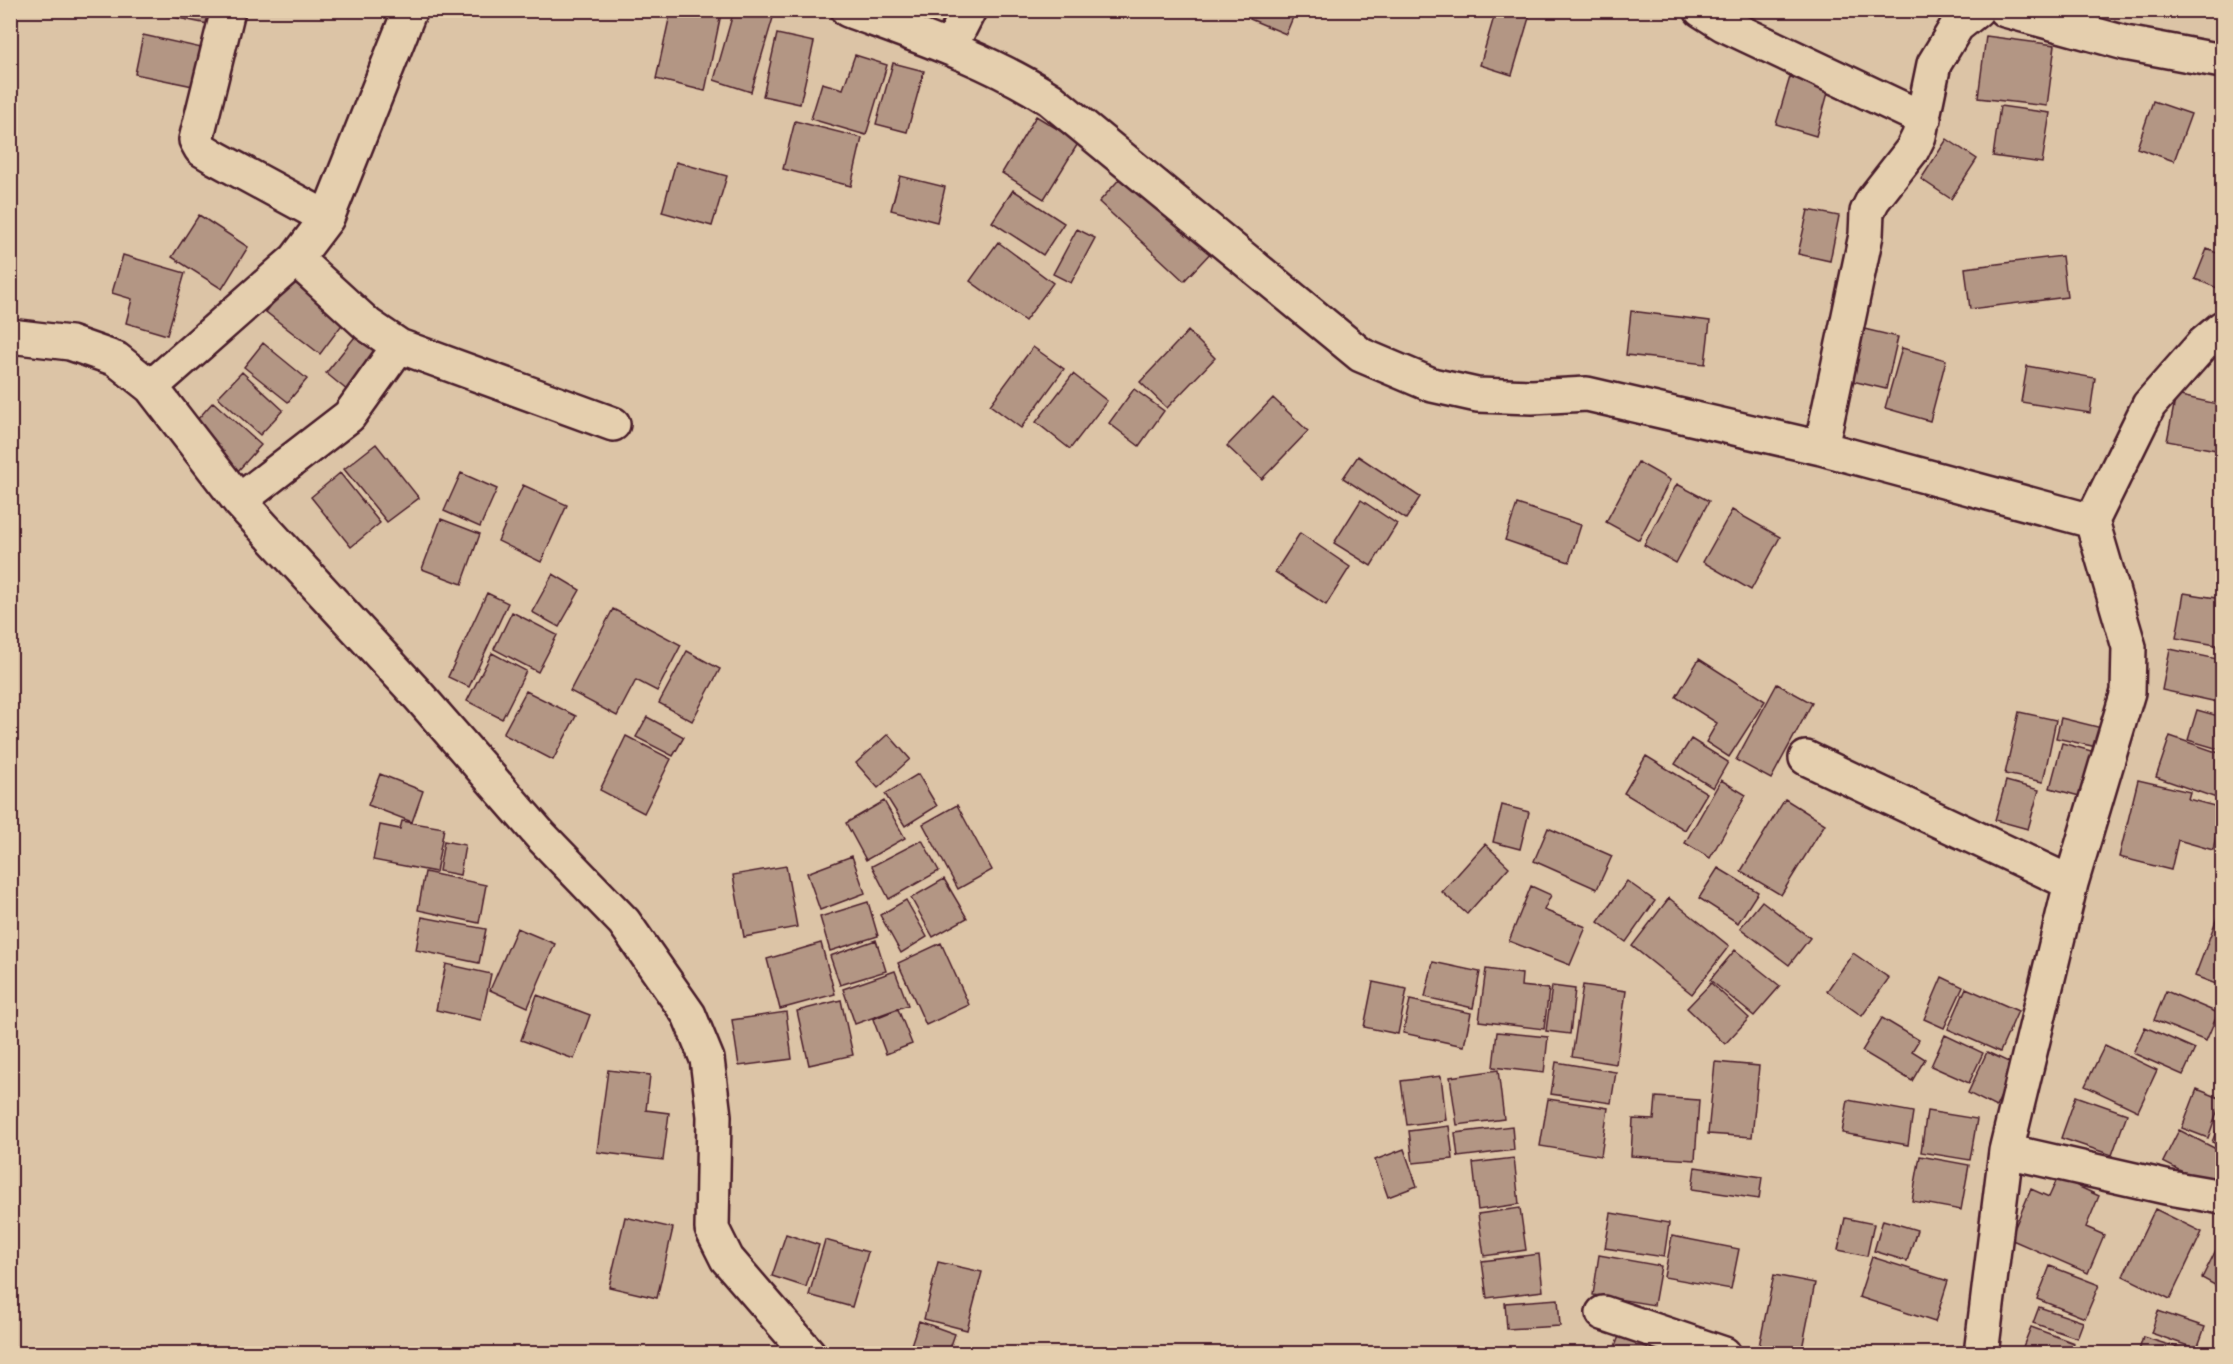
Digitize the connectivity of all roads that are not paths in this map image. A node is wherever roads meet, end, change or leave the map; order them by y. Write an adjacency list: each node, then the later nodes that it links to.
1 (228, 10): 11 (street)
2 (410, 10): 11 (street)
3 (848, 10): 8 (street)
4 (969, 10): 8 (street)
5 (1701, 10): 10 (street)
6 (1977, 10): 10 (street)
7 (2006, 10): 9 (street)
8 (950, 47): 18 (street)
9 (2223, 61)
10 (1924, 119): 18 (street)
11 (327, 218): 12 (street)
12 (296, 259): 15 (street); 16 (street)
13 (2223, 328): 20 (street)
14 (10, 336): 16 (street)
15 (399, 346): 17 (street); 19 (street)
16 (151, 387): 19 (street)
17 (613, 424)
18 (1821, 448): 20 (street)
19 (240, 501): 26 (street)
20 (2092, 521): 22 (street)
21 (1806, 758): 22 (street)
22 (2071, 883): 23 (street)
23 (2006, 1151): 24 (street); 28 (street)
24 (2223, 1197)
25 (1604, 1313): 27 (street)
26 (809, 1353)
27 (1724, 1353)
28 (1981, 1353)

